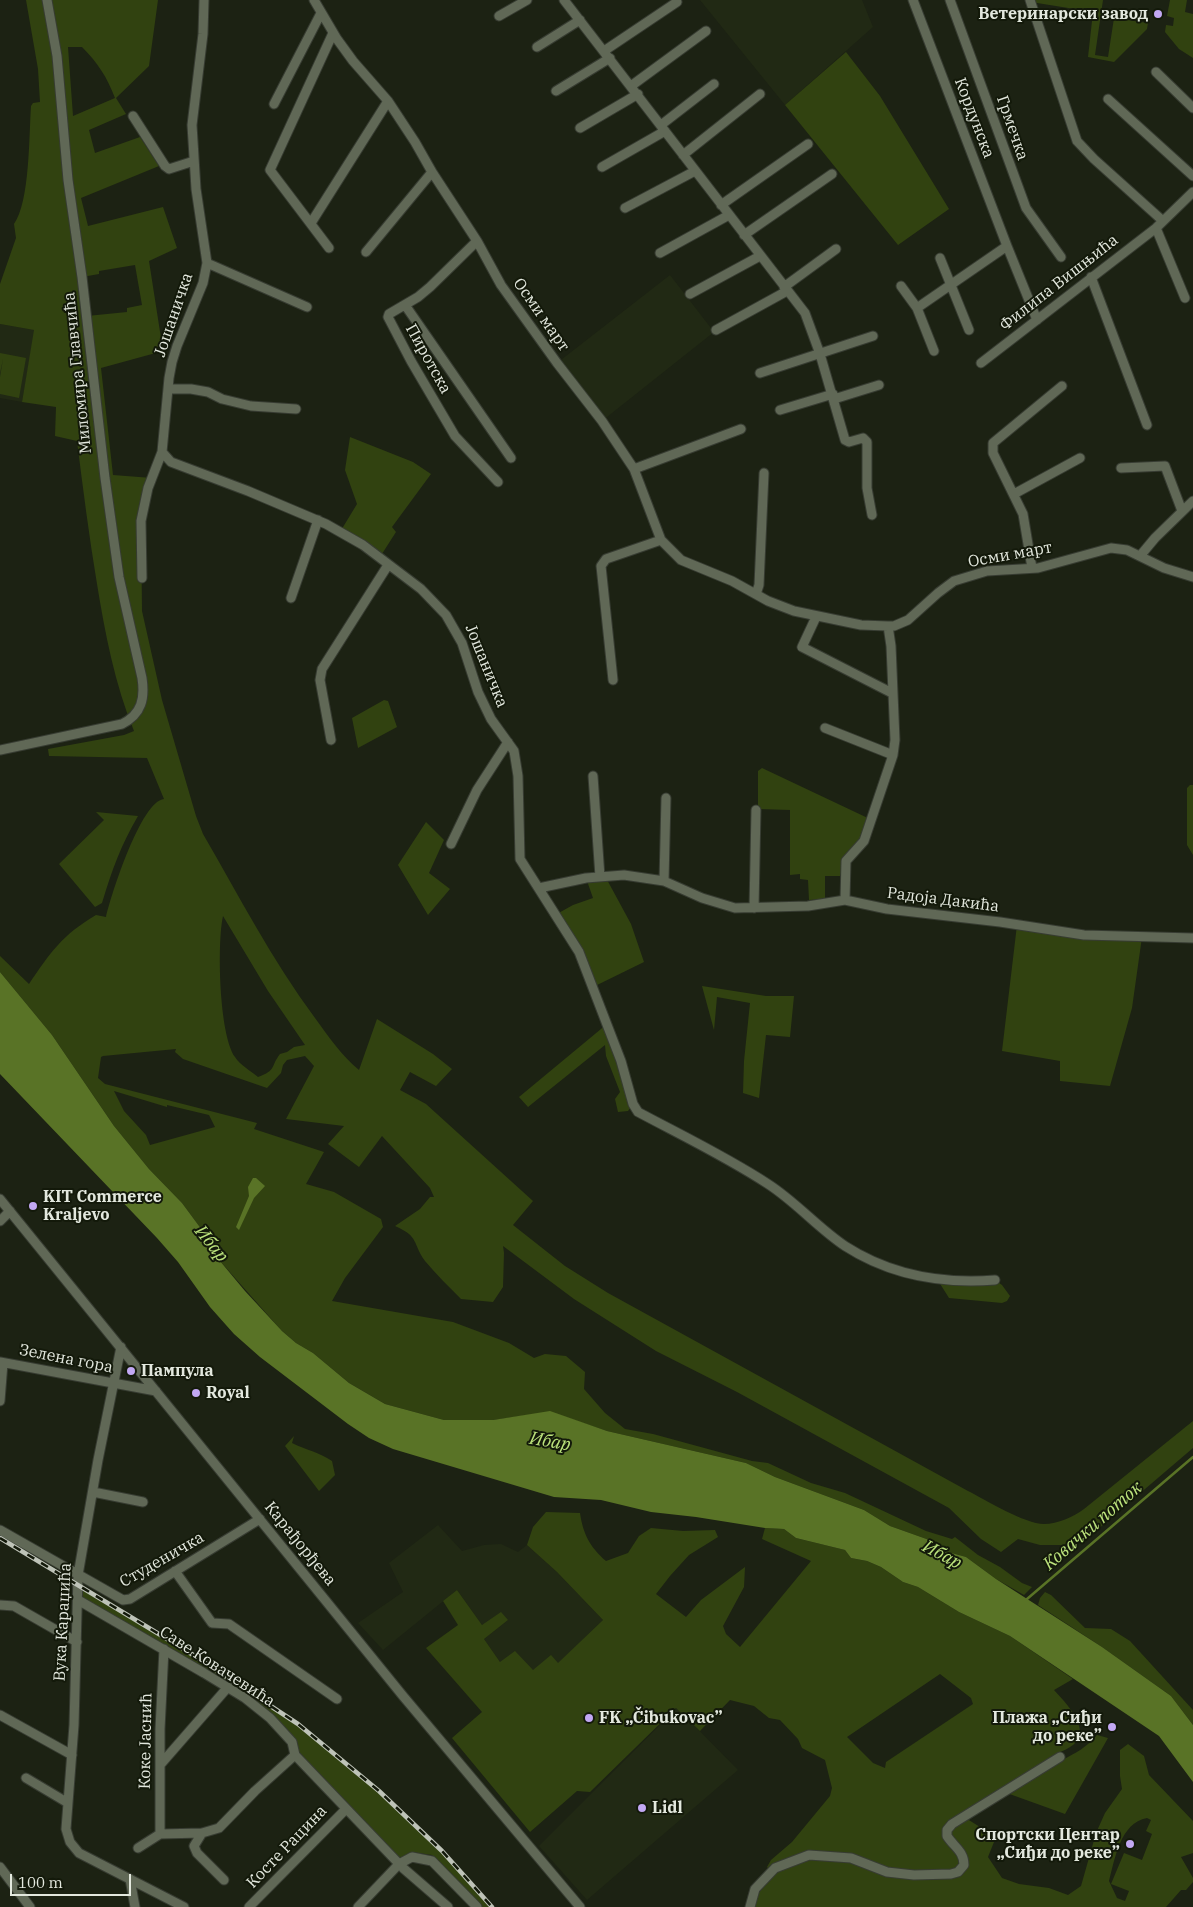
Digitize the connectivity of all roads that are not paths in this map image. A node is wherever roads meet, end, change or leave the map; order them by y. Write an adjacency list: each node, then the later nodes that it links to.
1 (47, 0): 108 (street, Миломира Главчића)
2 (204, 0): 32 (street, Јошаничка)
3 (314, 0): 10 (street, Осми март)
4 (527, 0): 11 (street)
5 (564, 0): 12 (street)
6 (913, 0): 47 (street, Кордунска)
7 (950, 0): 54 (street, Грмечка)
8 (1030, 0): 42 (street)
9 (677, 2): 16 (street)
10 (321, 13): 14 (street, Осми март); 25 (street)
11 (499, 16)
12 (580, 20): 15 (street); 16 (street)
13 (706, 31): 19 (street)
14 (333, 33): 24 (street, Осми март); 43 (street)
15 (537, 47)
16 (607, 55): 19 (street); 20 (street)
17 (1156, 72): 26 (street)
18 (714, 84): 29 (street)
19 (631, 86): 21 (street)
20 (556, 91)
21 (638, 94): 28 (street); 29 (street)
22 (760, 94): 31 (street)
23 (1108, 99): 37 (street)
24 (388, 100): 35 (street, Осми март); 43 (street)
25 (274, 104)
26 (1193, 108)
27 (133, 116): 32 (street)
28 (580, 128)
29 (663, 128): 31 (street); 33 (street)
30 (808, 144): 39 (street)
31 (684, 155): 34 (street)
32 (194, 161): 55 (street, Јошаничка)
33 (602, 167)
34 (696, 171): 39 (street); 40 (street)
35 (432, 172): 46 (street, Осми март); 50 (street)
36 (832, 174): 45 (street)
37 (1193, 176)
38 (1193, 192): 42 (street, Филипа Вишњића)
39 (721, 205): 41 (street)
40 (625, 208)
41 (729, 215): 45 (street); 51 (street)
42 (1163, 221): 44 (street, Филипа Вишњића)
43 (311, 223): 48 (street)
44 (1156, 228): 56 (street, Филипа Вишњића); 61 (street)
45 (744, 235): 52 (street)
46 (477, 241): 62 (street, Пиротска); 85 (street, Осми март)
47 (1007, 246): 57 (street); 65 (street, Кордунска)
48 (329, 248)
49 (836, 249): 59 (street)
50 (366, 252)
51 (660, 252)
52 (760, 256): 59 (street); 60 (street)
53 (940, 258): 57 (street)
54 (1062, 258)
55 (206, 263): 63 (street); 75 (street, Јошаничка)
56 (1091, 277): 65 (street, Филипа Вишњића); 79 (street)
57 (950, 285): 64 (street); 67 (street)
58 (901, 286): 64 (street)
59 (786, 288): 66 (street); 70 (street)
60 (690, 294)
61 (1185, 298)
62 (405, 305): 82 (street); 87 (street, Пиротска)
63 (307, 307)
64 (917, 308): 69 (street)
65 (1037, 320): 71 (street, Филипа Вишњића)
66 (716, 330)
67 (969, 330)
68 (873, 336): 70 (street)
69 (934, 351)
70 (820, 354): 72 (street); 76 (street)
71 (981, 363)
72 (760, 373)
73 (879, 384): 76 (street)
74 (1062, 386): 88 (street)
75 (169, 390): 77 (street); 81 (street, Јошаничка)
76 (833, 397): 78 (street); 91 (street)
77 (296, 409)
78 (780, 410)
79 (1147, 425)
80 (741, 429): 85 (street)
81 (162, 452): 92 (street, Јошаничка); 98 (street, Јошаничка)
82 (511, 458)
83 (1080, 458): 88 (street)
84 (1121, 468): 90 (street)
85 (634, 469): 93 (street, Осми март)
86 (764, 473): 99 (street)
87 (498, 482)
88 (1014, 494): 96 (street)
89 (1193, 501): 90 (street)
90 (1182, 511): 94 (street)
91 (872, 515)
92 (318, 520): 95 (street, Јошаничка); 100 (street)
93 (661, 540): 99 (street, Осми март); 103 (street)
94 (1140, 556): 96 (street, Осми март); 97 (street, Осми март)
95 (388, 565): 106 (street); 107 (street, Јошаничка)
96 (1032, 568): 102 (street, Осми март)
97 (1193, 577)
98 (142, 578)
99 (756, 594): 101 (street, Осми март)
100 (291, 598)
101 (816, 617): 102 (street, Осми март); 104 (street)
102 (888, 626): 104 (street)
103 (613, 680)
104 (892, 693): 109 (street)
105 (825, 728): 109 (street)
106 (331, 740)
107 (508, 742): 113 (street); 116 (street, Јошаничка)
108 (0, 750)
109 (893, 755): 117 (street)
110 (593, 776): 114 (street)
111 (666, 798): 115 (street)
112 (756, 810): 118 (street)
113 (451, 844)
114 (600, 877): 115 (street); 116 (street)
115 (664, 881): 118 (street)
116 (539, 888): 123 (street, Јошаничка)
117 (845, 900): 118 (street); 119 (street, Радоја Дакића)
118 (754, 908)
119 (1193, 938)
120 (0, 1199): 121 (street, Карађорђева)
121 (10, 1212): 122 (street); 124 (street, Карађорђева)
122 (0, 1221)
123 (995, 1280)
124 (121, 1347): 126 (street, Вука Караџића); 127 (street, Карађорђева)
125 (2, 1362): 126 (street, Зелена гора); 128 (street)
126 (114, 1383): 127 (street, Зелена гора); 129 (street, Вука Караџића)
127 (156, 1391): 131 (street, Карађорђева)
128 (0, 1401)
129 (92, 1492): 130 (street); 134 (street, Вука Караџића)
130 (143, 1502)
131 (260, 1519): 133 (street, Студеничка); 165 (street, Карађорђева)
132 (0, 1530): 134 (street)
133 (175, 1571): 134 (street, Студеничка); 140 (street)
134 (78, 1575): 135 (street, Вука Караџића)
135 (78, 1600): 137 (street, Вука Караџића); 138 (street, Саве Ковачевића)
136 (0, 1605): 137 (street)
137 (76, 1642): 142 (street, Вука Караџића)
138 (164, 1649): 139 (street, Саве Ковачевића); 145 (street, Коке Јаснић)
139 (228, 1688): 143 (street, Саве Ковачевића); 145 (street)
140 (337, 1700)
141 (0, 1715): 142 (street)
142 (72, 1755): 147 (street, Вука Караџића)
143 (295, 1755): 148 (street, Саве Ковачевића); 149 (street)
144 (1060, 1757): 157 (street)
145 (160, 1765): 150 (street, Коке Јаснић)
146 (26, 1778): 147 (street)
147 (68, 1803): 154 (street, Вука Караџића)
148 (346, 1808): 152 (street, Саве Ковачевића); 161 (street, Косте Рацина)
149 (202, 1833): 150 (street); 155 (street)
150 (160, 1834): 151 (street)
151 (138, 1848)
152 (399, 1864): 162 (street); 163 (street, Саве Ковачевића); 164 (street)
153 (0, 1867): 158 (street)
154 (130, 1879): 156 (street); 159 (street)
155 (224, 1880)
156 (172, 1903): 160 (street)
157 (750, 1904)
158 (30, 1907)
159 (135, 1907)
160 (184, 1907)
161 (249, 1907)
162 (358, 1907)
163 (448, 1907)
164 (476, 1907)
165 (580, 1907)

